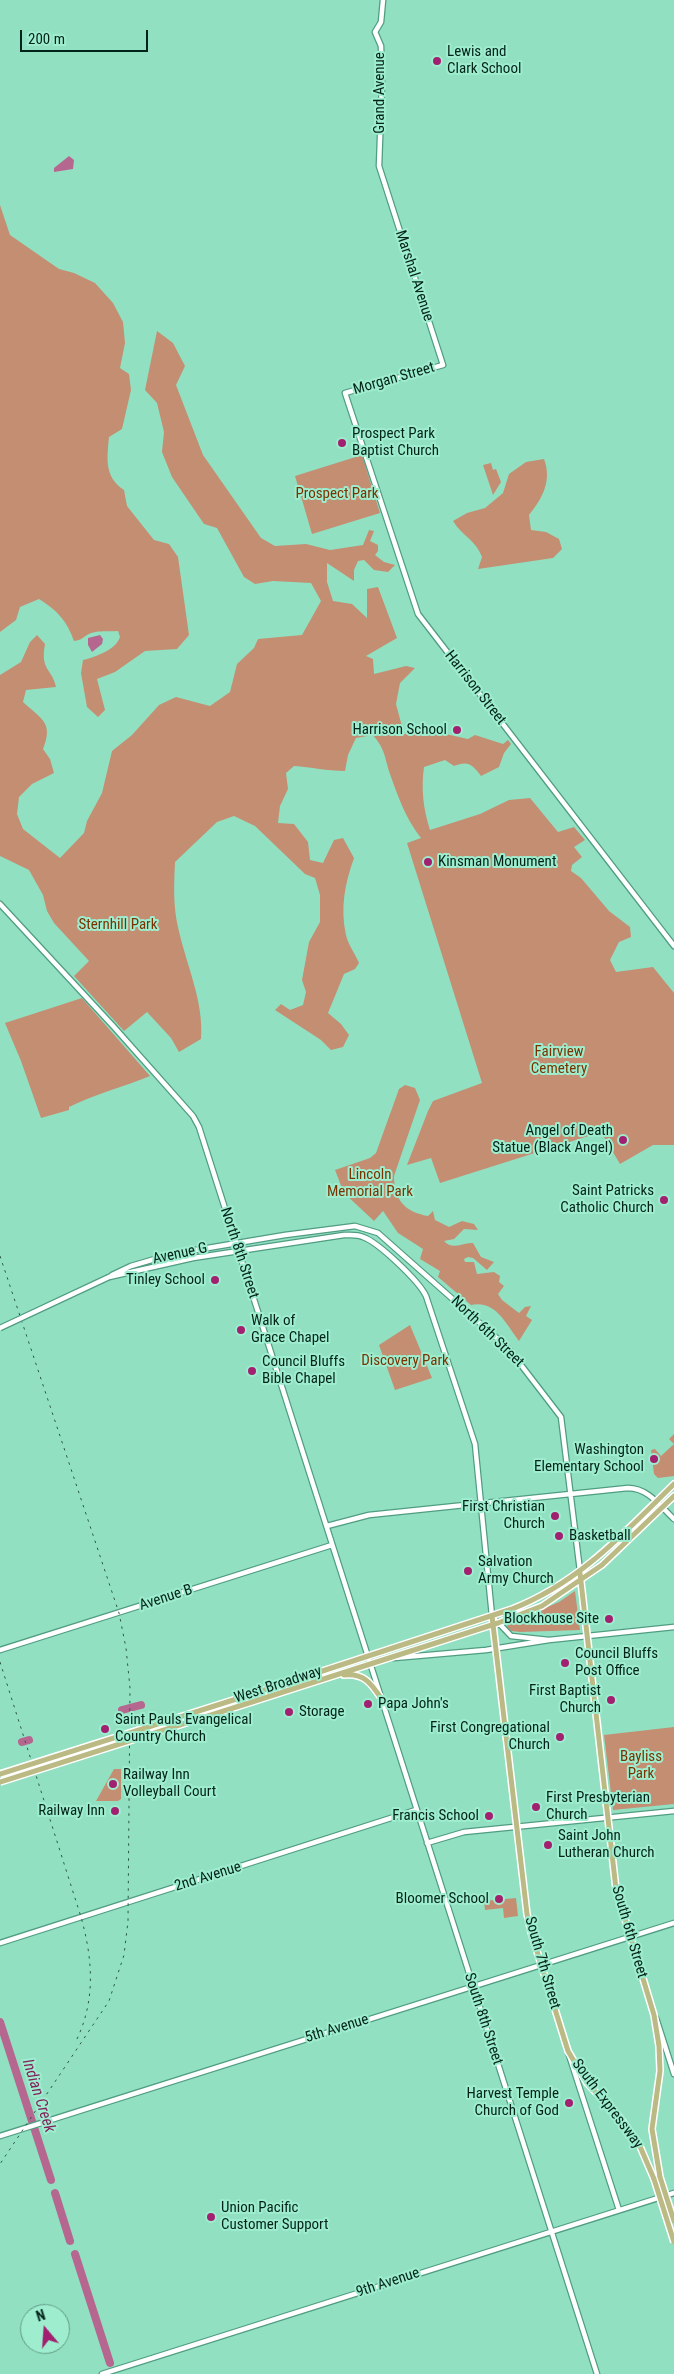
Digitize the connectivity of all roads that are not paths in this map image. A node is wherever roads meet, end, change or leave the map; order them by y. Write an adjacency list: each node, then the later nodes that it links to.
1 (383, 0): 2 (street, Grand Avenue)
2 (385, 187): 3 (street, Marshal Avenue)
3 (443, 365): 4 (street, Morgan Street)
4 (345, 393): 6 (street, Harrison Street)
5 (0, 904): 8 (street, North 8th Street)
6 (674, 946)
7 (343, 1227): 8 (street, Avenue G); 13 (street, North 6th Street)
8 (236, 1243): 9 (street, North 8th Street); 10 (street, Avenue G)
9 (238, 1251): 10 (street, Avenue G); 16 (street, Avenue G); 19 (street, North 8th Street)
10 (108, 1277): 11 (street, Avenue G, bridge)
11 (0, 1328)
12 (674, 1484): 15 (main road, West Broadway)
13 (572, 1493): 15 (street); 16 (street); 21 (street, North 6th Street)
14 (674, 1496): 17 (main road)
15 (656, 1502): 17 (street); 21 (main road, West Broadway)
16 (482, 1503): 19 (street); 23 (street, Avenue G)
17 (662, 1507): 18 (street); 22 (main road)
18 (674, 1519)
19 (327, 1526): 20 (street, North 8th Street)
20 (332, 1545): 29 (street, Avenue B); 30 (street, North 8th Street)
21 (580, 1573): 22 (main road, North 6th Street); 23 (main road, West Broadway)
22 (581, 1582): 24 (main road); 26 (main road, North 6th Street)
23 (492, 1616): 24 (main road, South 7th Street); 30 (main road, West Broadway)
24 (496, 1624): 27 (street, West Broadway); 28 (main road, South 7th Street); 31 (main road)
25 (674, 1628): 26 (street, West Broadway)
26 (588, 1636): 27 (street, West Broadway); 39 (main road, South 6th Street)
27 (549, 1640): 28 (street, West Broadway)
28 (496, 1648): 31 (street, West Broadway); 40 (main road, South 7th Street)
29 (0, 1650)
30 (367, 1656): 32 (street, North 8th Street); 35 (main road, West Broadway, bridge)
31 (386, 1658): 32 (main road, West Broadway)
32 (369, 1664): 33 (main road, West Broadway); 34 (street, South 8th Street)
33 (336, 1676): 34 (main road); 36 (main road, West Broadway, bridge)
34 (381, 1698): 37 (street, South 8th Street)
35 (0, 1774)
36 (0, 1782)
37 (416, 1810): 41 (street, South 8th Street); 44 (street, 2nd Avenue)
38 (674, 1811): 39 (street)
39 (607, 1818): 40 (street); 43 (main road, South 6th Street)
40 (517, 1827): 41 (street); 45 (main road, South 7th Street)
41 (427, 1843): 46 (street, South 8th Street)
42 (674, 1923): 43 (street, 5th Avenue)
43 (629, 1937): 45 (street, 5th Avenue); 47 (main road, South 6th Street)
44 (0, 1943)
45 (541, 1965): 46 (street, 5th Avenue); 48 (main road, South 7th Street)
46 (473, 1986): 50 (street, 5th Avenue); 55 (street, South 8th Street)
47 (654, 2015): 49 (street, South 6th Street); 51 (main road, South Expressway)
48 (568, 2051): 51 (main road, South Expressway); 53 (street, South 7th Street)
49 (674, 2074)
50 (0, 2136)
51 (657, 2178): 54 (main road, South Expressway, bridge); 56 (main road, South Expressway, bridge)
52 (674, 2193): 53 (street, 9th Avenue)
53 (619, 2210): 55 (street, 9th Avenue)
54 (674, 2221)
55 (551, 2232): 57 (street, 9th Avenue); 58 (street, South 8th Street)
56 (674, 2242)
57 (102, 2374)
58 (597, 2374)

